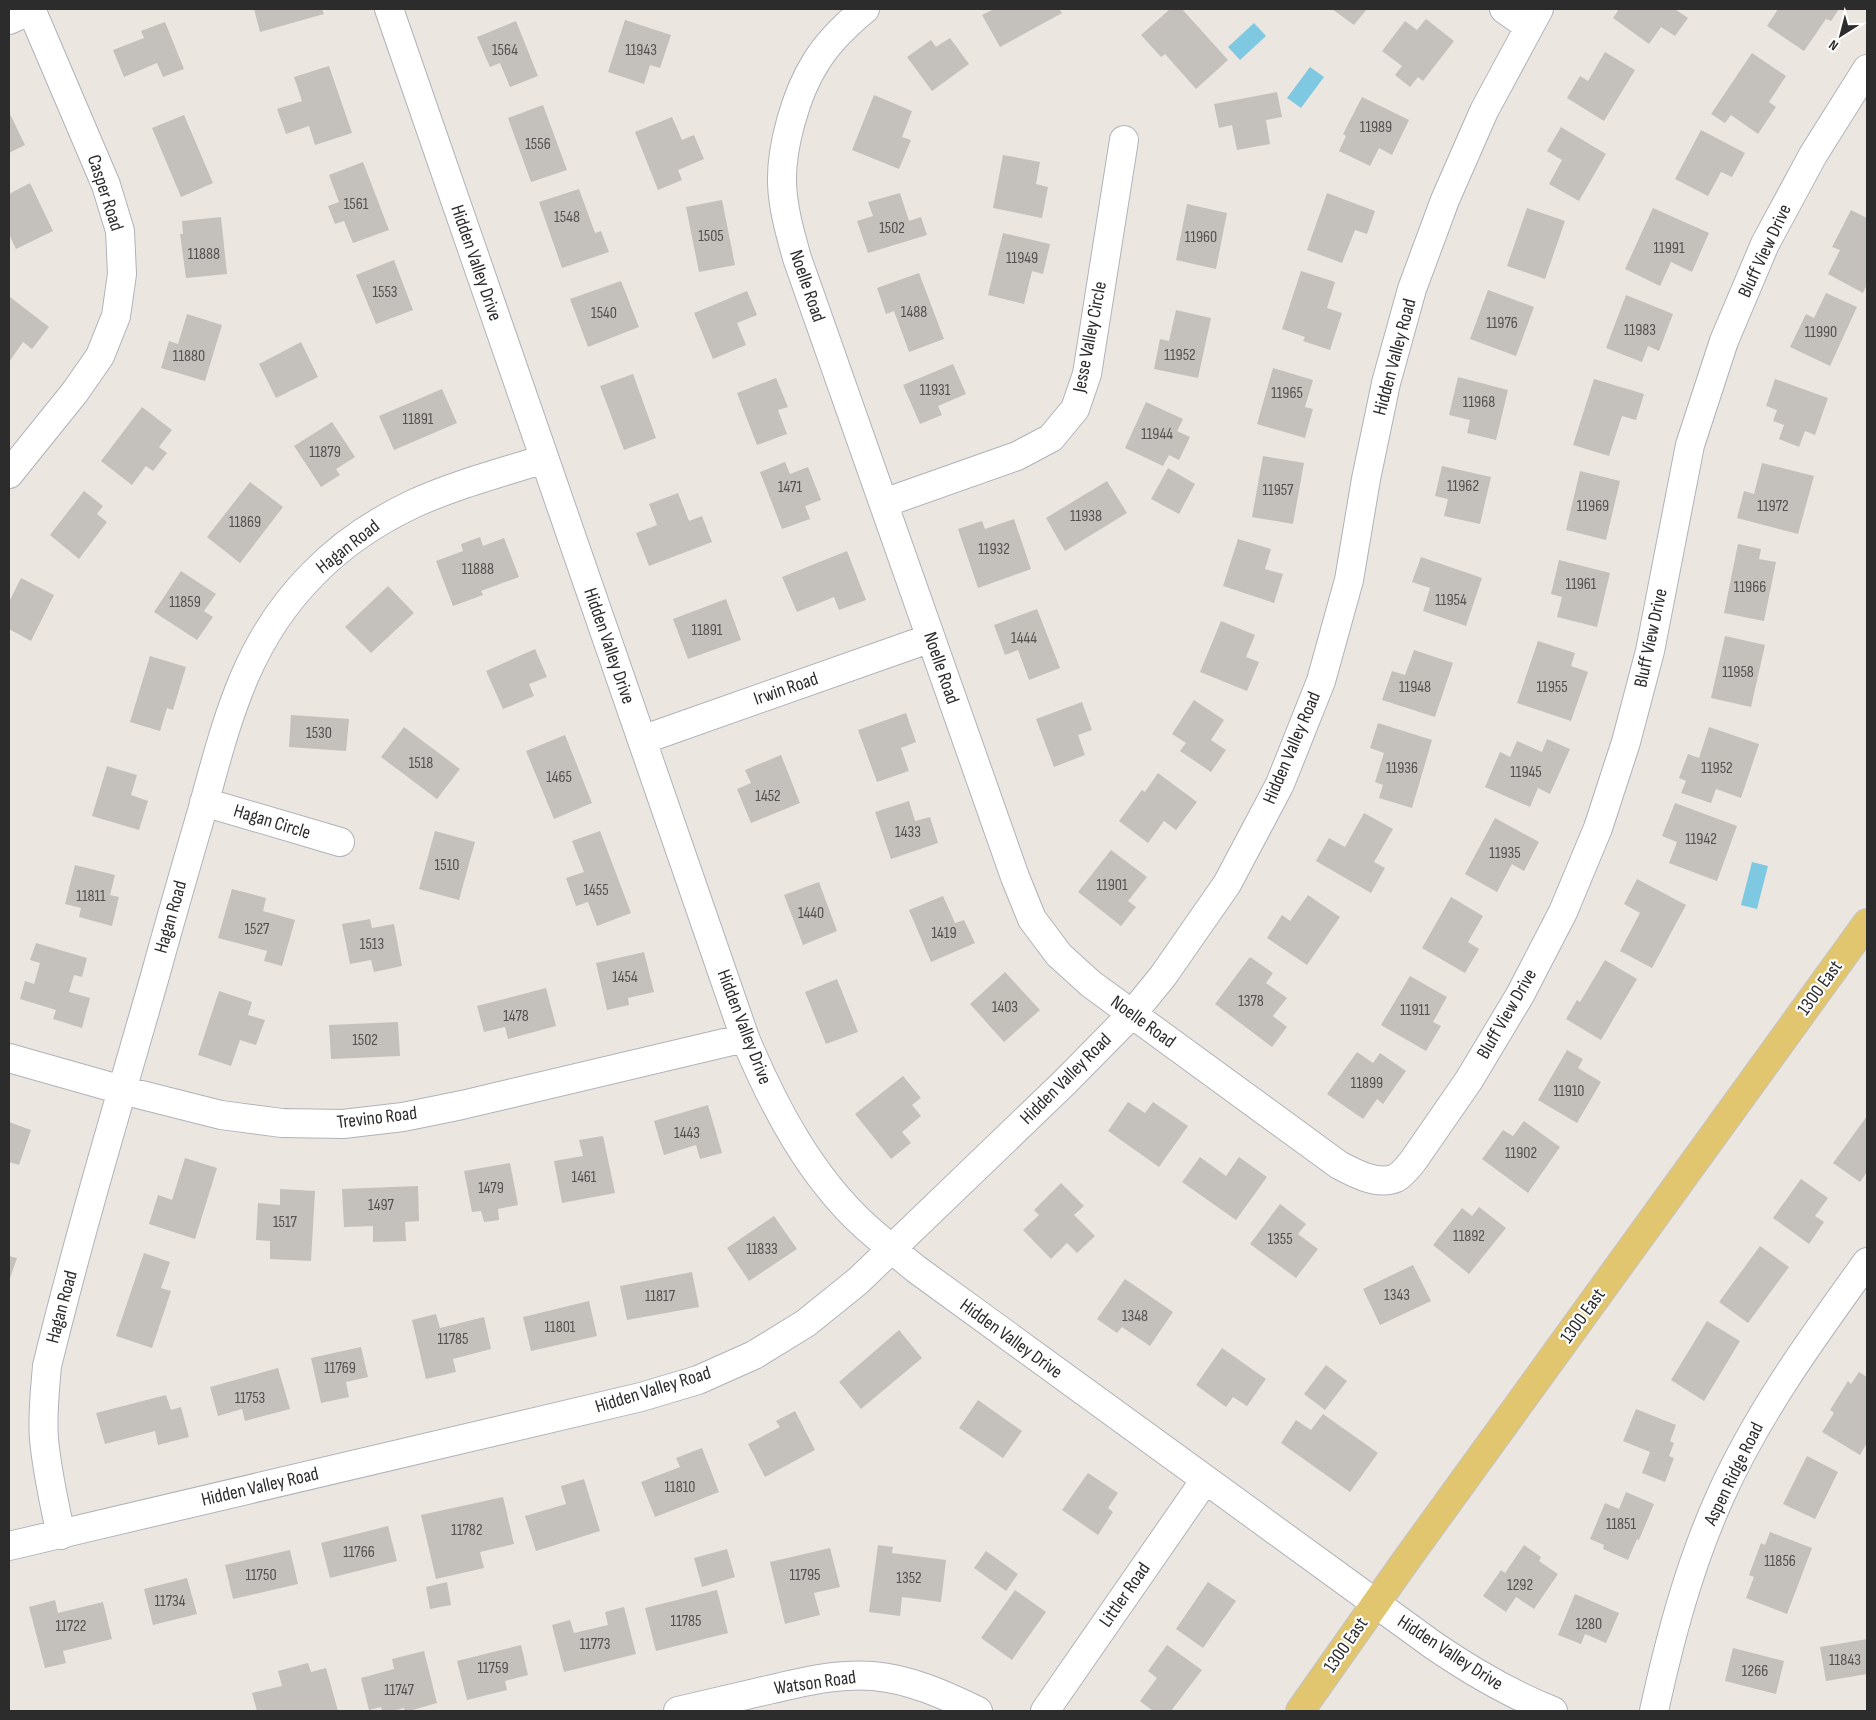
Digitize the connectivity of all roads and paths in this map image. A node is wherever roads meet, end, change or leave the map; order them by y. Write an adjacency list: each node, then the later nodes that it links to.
1 (32, 9): 6 (street); 10 (street, Casper Road)
2 (389, 9): 9 (street, Hidden Valley Drive)
3 (865, 9): 11 (street, Noelle Road)
4 (1504, 9): 5 (street)
5 (1533, 18): 17 (street, Hidden Valley Road)
6 (9, 20)
7 (1867, 69): 21 (street, Bluff View Drive)
8 (1124, 140): 11 (street, Jesse Valley Circle)
9 (544, 459): 13 (street, Hidden Valley Drive); 14 (street, Hagan Road)
10 (9, 474)
11 (884, 503): 12 (street, Noelle Road)
12 (931, 638): 13 (street, Irwin Road); 17 (street, Noelle Road)
13 (642, 740): 18 (street, Hidden Valley Drive)
14 (204, 802): 15 (street, Hagan Circle); 20 (street, Hagan Road)
15 (340, 842)
16 (1867, 923): 27 (main road, 1300 East)
17 (1132, 1014): 21 (street, Noelle Road); 22 (street, Hidden Valley Road)
18 (745, 1038): 20 (street, Trevino Road); 22 (street, Hidden Valley Drive)
19 (9, 1058): 20 (street, Trevino Road)
20 (122, 1090): 25 (street, Hagan Road)
21 (1385, 1180)
22 (891, 1248): 24 (street, Hidden Valley Drive); 25 (street, Hidden Valley Road)
23 (1867, 1262): 33 (street, Aspen Ridge Road)
24 (1205, 1480): 27 (street, Hidden Valley Drive); 30 (street, Littler Road)
25 (61, 1535): 26 (street, Hidden Valley Road)
26 (9, 1546)
27 (1375, 1603): 31 (main road, 1300 East); 32 (street, Hidden Valley Drive)
28 (678, 1711): 29 (street, Watson Road)
29 (978, 1711)
30 (1045, 1711)
31 (1300, 1711)
32 (1553, 1711)
33 (1654, 1711)

